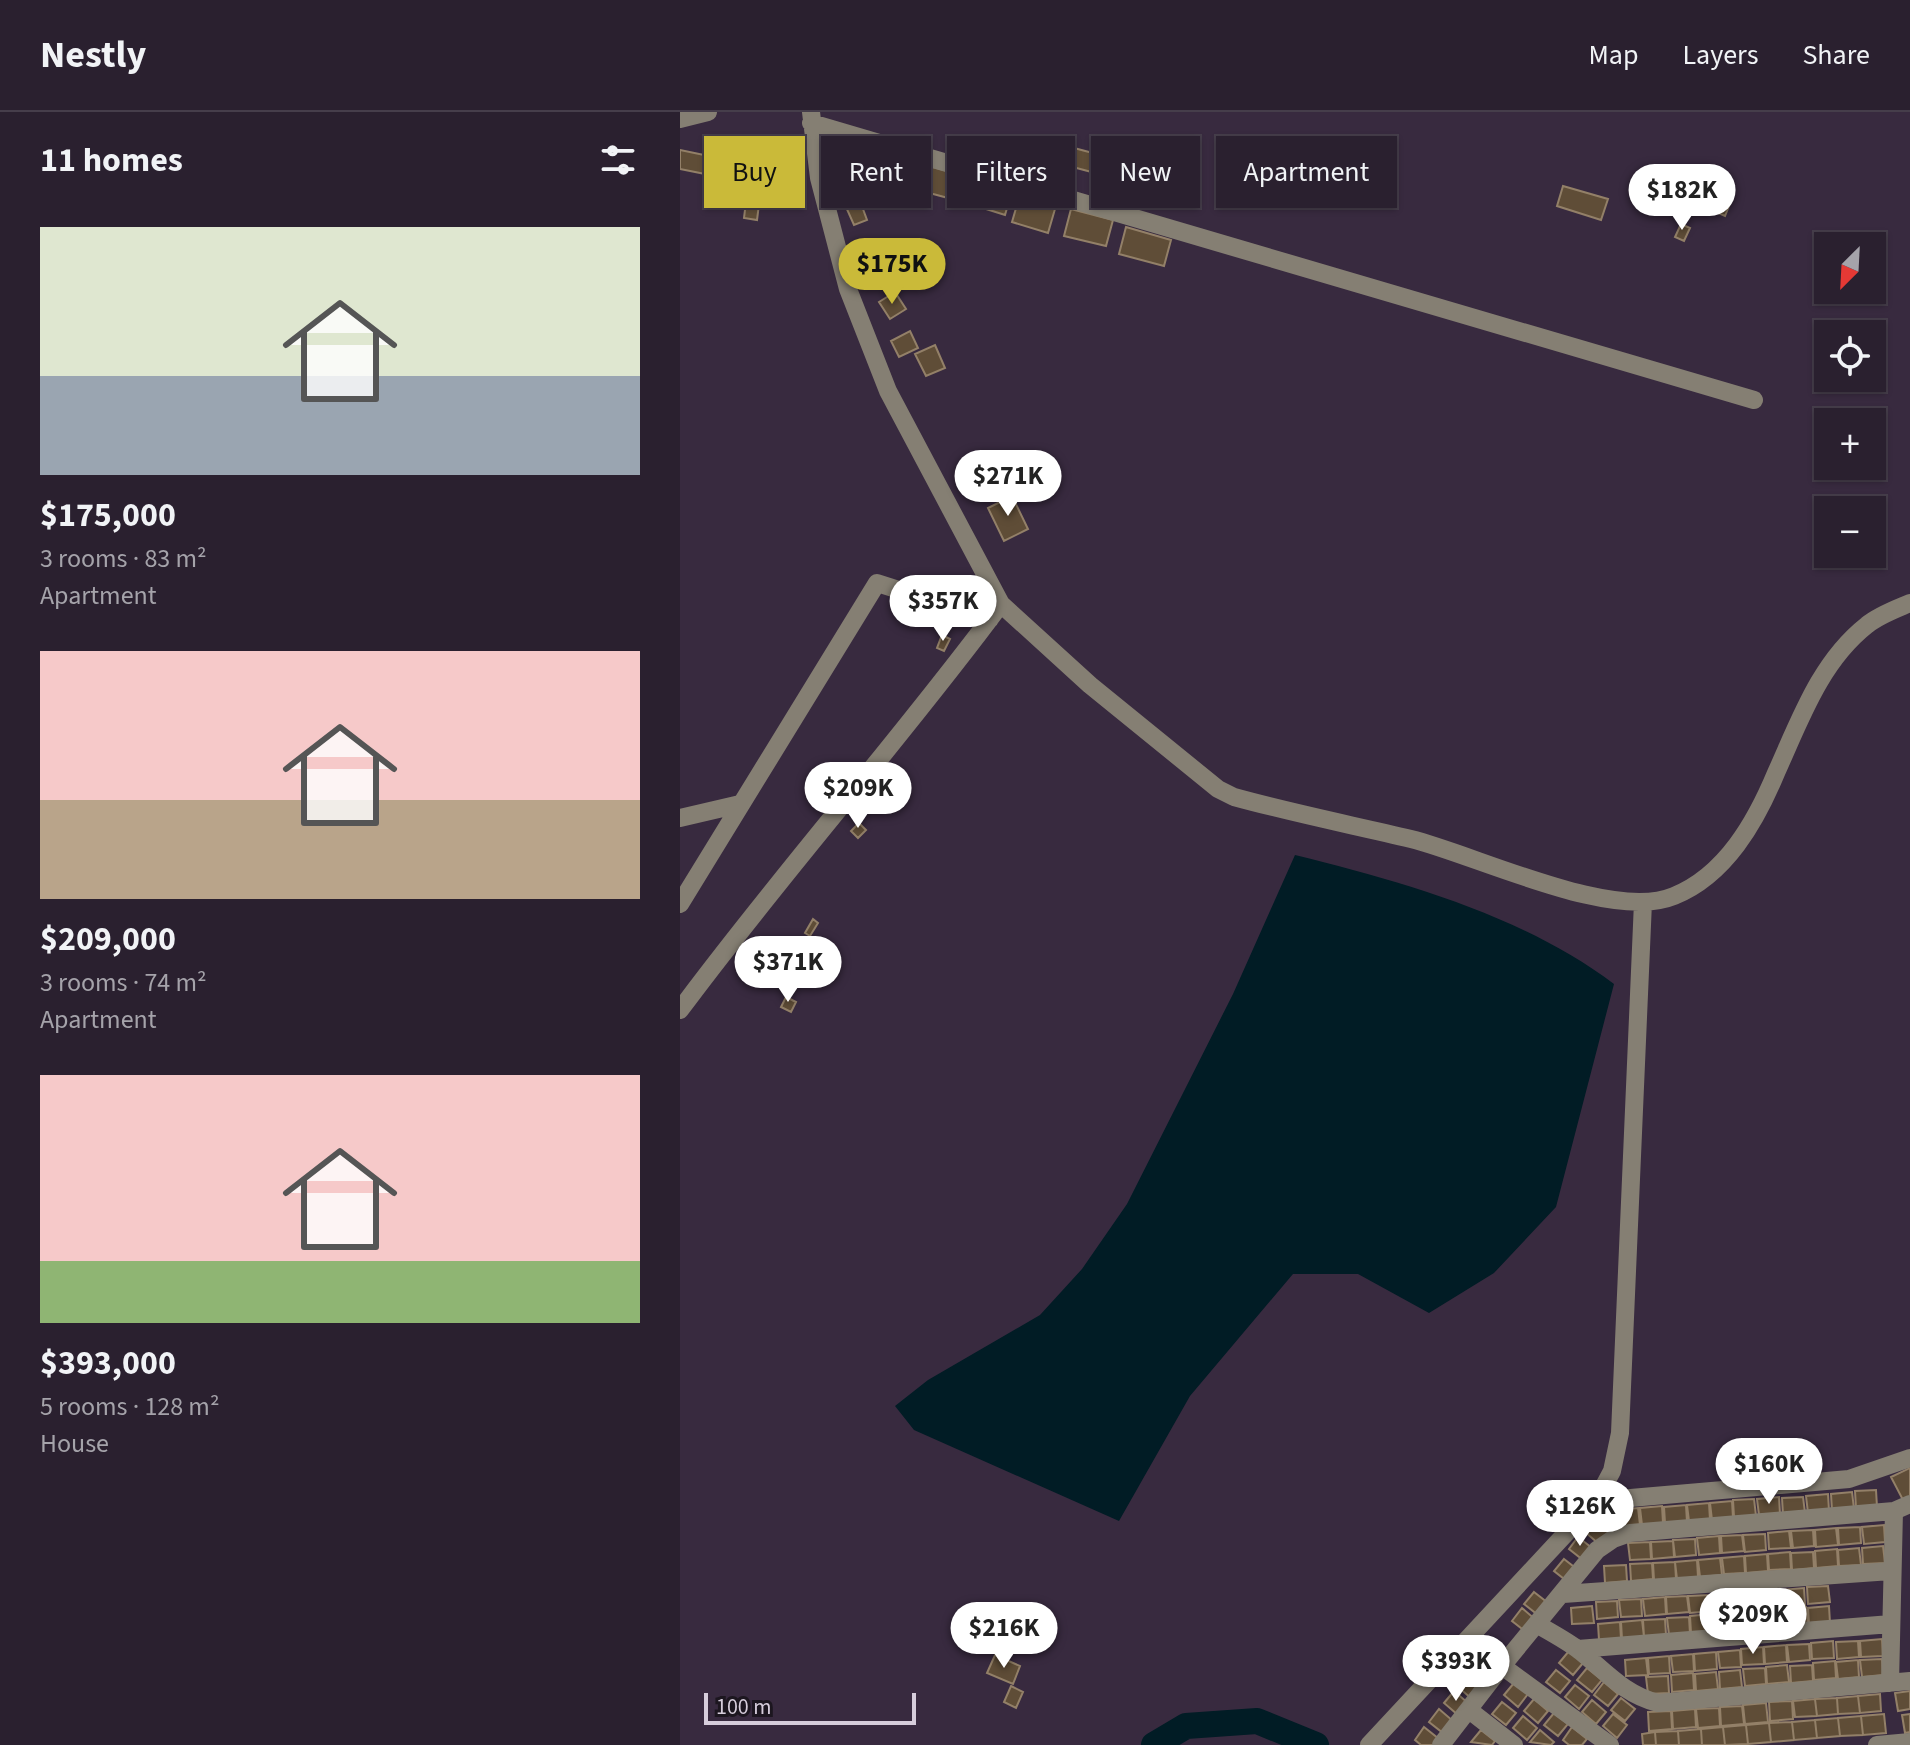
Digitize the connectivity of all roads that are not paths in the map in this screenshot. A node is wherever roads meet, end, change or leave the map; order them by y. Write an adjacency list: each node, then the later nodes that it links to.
1 (708, 112): 3 (street)
2 (811, 117): 4 (street); 6 (street)
3 (680, 119)
4 (1754, 400)
5 (1910, 603): 9 (street)
6 (995, 612): 7 (street); 9 (street); 11 (street)
7 (740, 804): 8 (street); 10 (street)
8 (680, 818)
9 (1643, 902): 13 (street)
10 (680, 904)
11 (680, 1010)
12 (1910, 1458): 13 (street)
13 (1596, 1501): 24 (street)
14 (1902, 1508): 15 (street); 16 (street)
15 (1891, 1571): 16 (street); 17 (street)
16 (1563, 1594): 18 (street)
17 (1891, 1624): 19 (street); 22 (street)
18 (1538, 1625): 19 (street); 20 (street)
19 (1578, 1649): 22 (street)
20 (1502, 1666): 23 (street); 29 (street)
21 (1910, 1681): 22 (street)
22 (1890, 1683)
23 (1469, 1710): 27 (street); 28 (street)
24 (1383, 1737): 26 (street)
25 (1906, 1743): 30 (street)
26 (1369, 1745)
27 (1441, 1745)
28 (1514, 1745)
29 (1610, 1745)
30 (1877, 1745)

